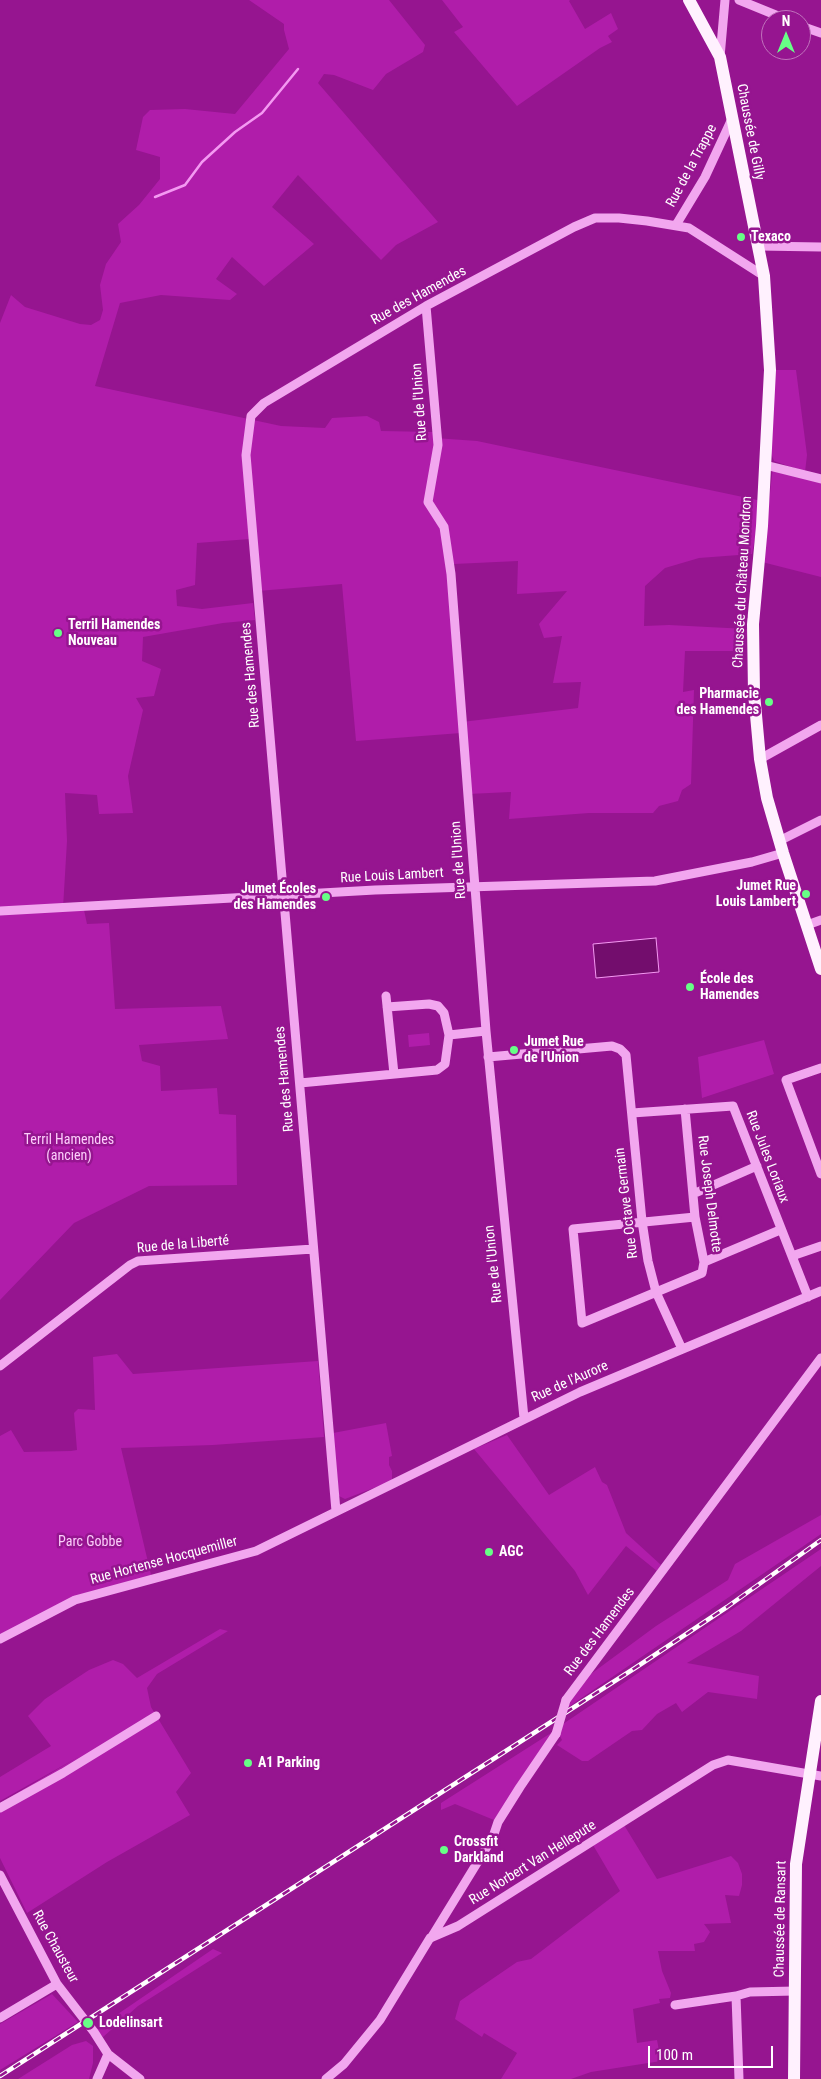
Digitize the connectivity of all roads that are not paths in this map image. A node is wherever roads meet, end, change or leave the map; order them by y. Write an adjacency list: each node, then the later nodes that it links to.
1 (689, 0): 5 (main road, Chaussée de Gilly)
2 (725, 0): 5 (street)
3 (740, 0): 4 (street)
4 (764, 10)
5 (720, 57): 6 (main road, Chaussée de Gilly)
6 (731, 121): 7 (street, Rue de la Trappe); 8 (main road, Chaussée de Gilly)
7 (676, 225): 10 (street, Rue des Hamendes); 11 (street, Rue des Hamendes)
8 (758, 246): 9 (street); 10 (main road, Chaussée de Gilly)
9 (821, 246)
10 (764, 276): 12 (main road, Chaussée du Château Mondron)
11 (426, 306): 18 (street, Rue de l'Union); 19 (street, Rue des Hamendes)
12 (765, 465): 13 (street); 15 (main road, Chaussée du Château Mondron)
13 (821, 479)
14 (821, 725): 15 (street)
15 (760, 758): 17 (main road, Chaussée du Château Mondron)
16 (821, 820): 17 (street, Rue Louis Lambert)
17 (781, 847): 18 (street, Rue Louis Lambert); 22 (main road, Chaussée du Château Mondron)
18 (474, 885): 19 (street, Rue Louis Lambert); 26 (street, Rue de l'Union)
19 (282, 896): 20 (street, Rue Louis Lambert); 31 (street, Rue des Hamendes)
20 (0, 911)
21 (821, 920): 22 (street)
22 (807, 925): 23 (main road, Chaussée du Château Mondron)
23 (821, 969)
24 (386, 996): 25 (street)
25 (387, 1007): 27 (street); 30 (street)
26 (486, 1031): 27 (street); 28 (street, Rue de l'Union)
27 (449, 1036): 30 (street)
28 (488, 1057): 33 (street, Rue Octave Germain); 50 (street, Rue de l'Union)
29 (821, 1068): 35 (street)
30 (394, 1074): 31 (street)
31 (300, 1083): 41 (street, Rue des Hamendes)
32 (685, 1109): 33 (street, Rue Jules Loriaux); 34 (street, Rue Jules Loriaux); 36 (street, Rue Joseph Delmotte)
33 (632, 1113): 38 (street, Rue Octave Germain)
34 (757, 1166): 36 (street); 39 (street, Rue Jules Loriaux)
35 (821, 1174)
36 (693, 1194): 37 (street, Rue Joseph Delmotte)
37 (695, 1217): 38 (street); 43 (street, Rue Joseph Delmotte)
38 (642, 1221): 45 (street, Rue Octave Germain); 45 (street, Rue Joseph Delmotte)
39 (780, 1230): 42 (street, Rue Jules Loriaux); 43 (street)
40 (821, 1246): 42 (street)
41 (314, 1249): 49 (street, Rue de la Liberté); 51 (street, Rue des Hamendes)
42 (792, 1256): 46 (street, Rue Jules Loriaux)
43 (704, 1262): 45 (street, Rue Joseph Delmotte)
44 (821, 1290): 46 (street, Rue de l'Aurore)
45 (656, 1292): 47 (street, Rue Octave Germain)
46 (808, 1297): 47 (street, Rue de l'Aurore)
47 (682, 1349): 50 (street, Rue de l'Aurore)
48 (821, 1358): 58 (street, Rue des Hamendes, bridge)
49 (0, 1366)
50 (524, 1418): 51 (street, Rue de l'Aurore)
51 (336, 1511): 52 (street, Rue Hortense Hocquemiller)
52 (0, 1639)
53 (821, 1701): 55 (main road, Chaussée de Ransart)
54 (156, 1716): 56 (street)
55 (815, 1775): 58 (street, Rue Norbert Van Hellepute); 60 (main road, Chaussée de Ransart)
56 (0, 1808)
57 (0, 1875): 59 (street, Rue Chausteur)
58 (430, 1938): 67 (street)
59 (57, 1984): 63 (street); 64 (street, Rue Chausteur)
60 (795, 1991): 61 (street); 69 (main road, Chaussée de Ransart)
61 (736, 1996): 62 (street); 68 (street)
62 (674, 2005)
63 (0, 2018)
64 (108, 2054): 65 (street); 66 (street, Rue Chausteur)
65 (97, 2079)
66 (140, 2079)
67 (326, 2079)
68 (739, 2079)
69 (794, 2079)

